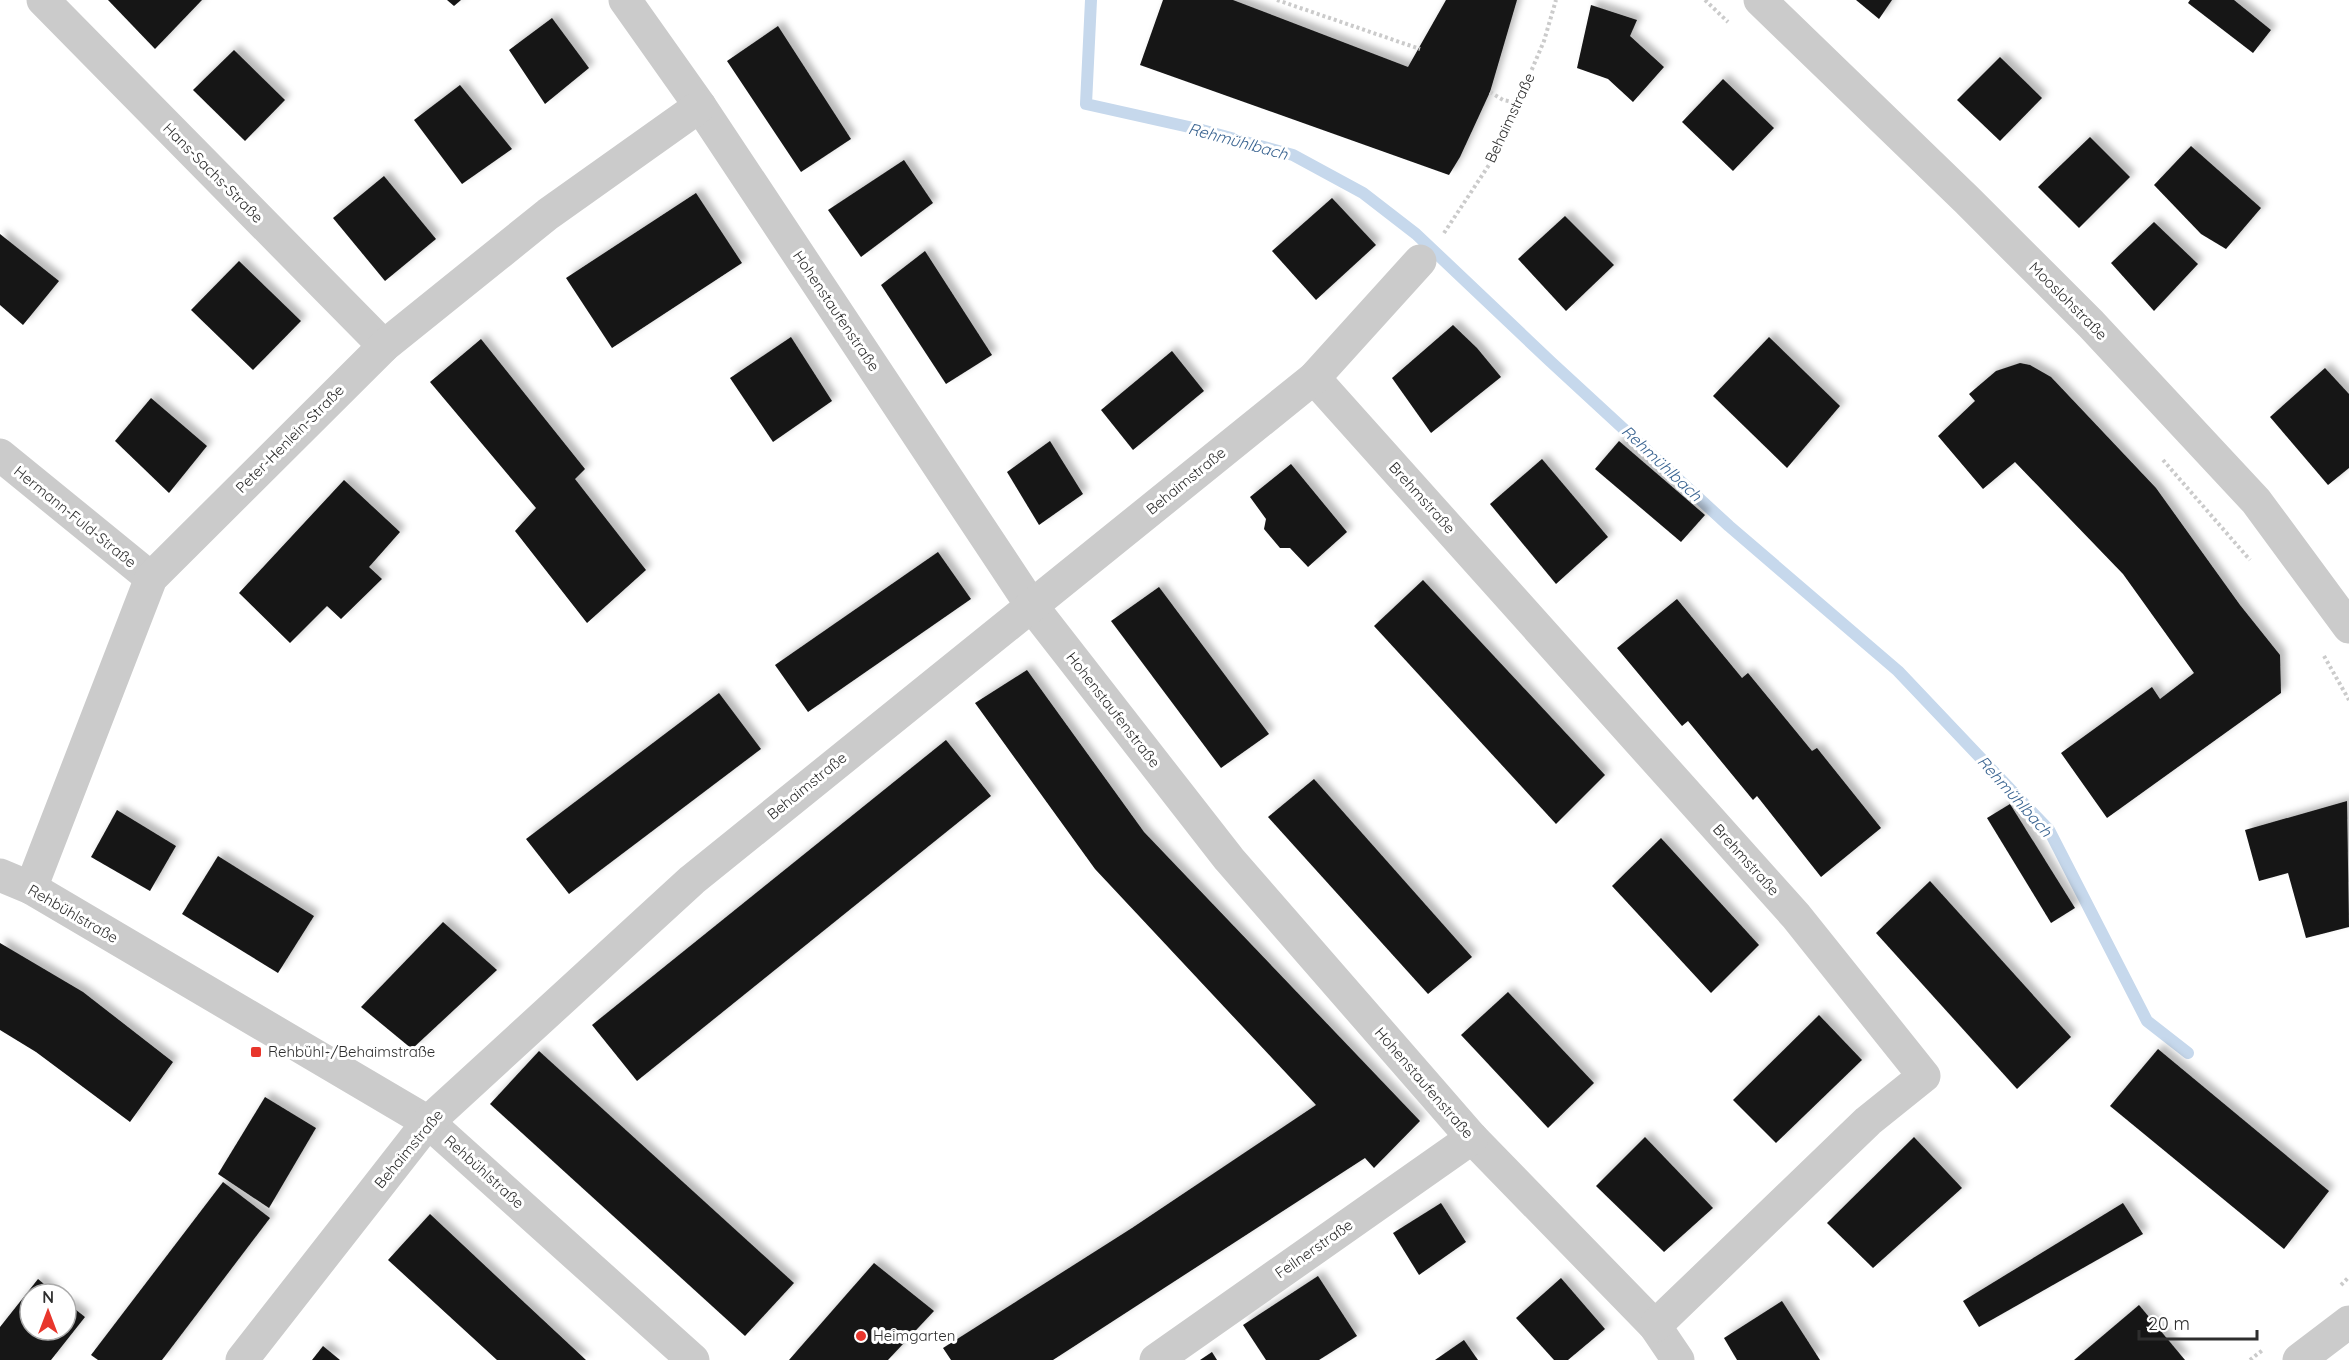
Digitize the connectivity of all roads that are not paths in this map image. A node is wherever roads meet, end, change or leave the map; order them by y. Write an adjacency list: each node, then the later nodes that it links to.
1 (43, 0): 6 (street, Hans-Sachs-Straße)
2 (625, 0): 4 (street, Hohenstaufenstraße)
3 (1761, 0): 11 (street, Mooslohstraße)
4 (700, 106): 6 (street, Peter-Henlein-Straße); 10 (street, Hohenstaufenstraße)
5 (1420, 261): 7 (street, Behaimstraße)
6 (384, 346): 9 (street, Peter-Henlein-Straße)
7 (1314, 378): 10 (street, Behaimstraße); 17 (street, Brehmstraße)
8 (0, 455): 9 (street, Hermann-Fuld-Straße)
9 (151, 578): 13 (street, Peter-Henlein-Straße)
10 (1031, 605): 14 (street, Behaimstraße); 15 (street, Hohenstaufenstraße)
11 (2349, 627)
12 (0, 875): 13 (street, Rehbühlstraße)
13 (31, 888): 14 (street, Rehbühlstraße)
14 (428, 1122): 18 (street, Behaimstraße); 19 (street, Rehbühlstraße)
15 (1472, 1138): 17 (street, Hohenstaufenstraße); 20 (street, Feilnerstraße)
16 (2349, 1322): 22 (street)
17 (1655, 1326): 21 (street, Hohenstaufenstraße)
18 (242, 1360)
19 (693, 1360)
20 (1156, 1360)
21 (1678, 1360)
22 (2300, 1360)

